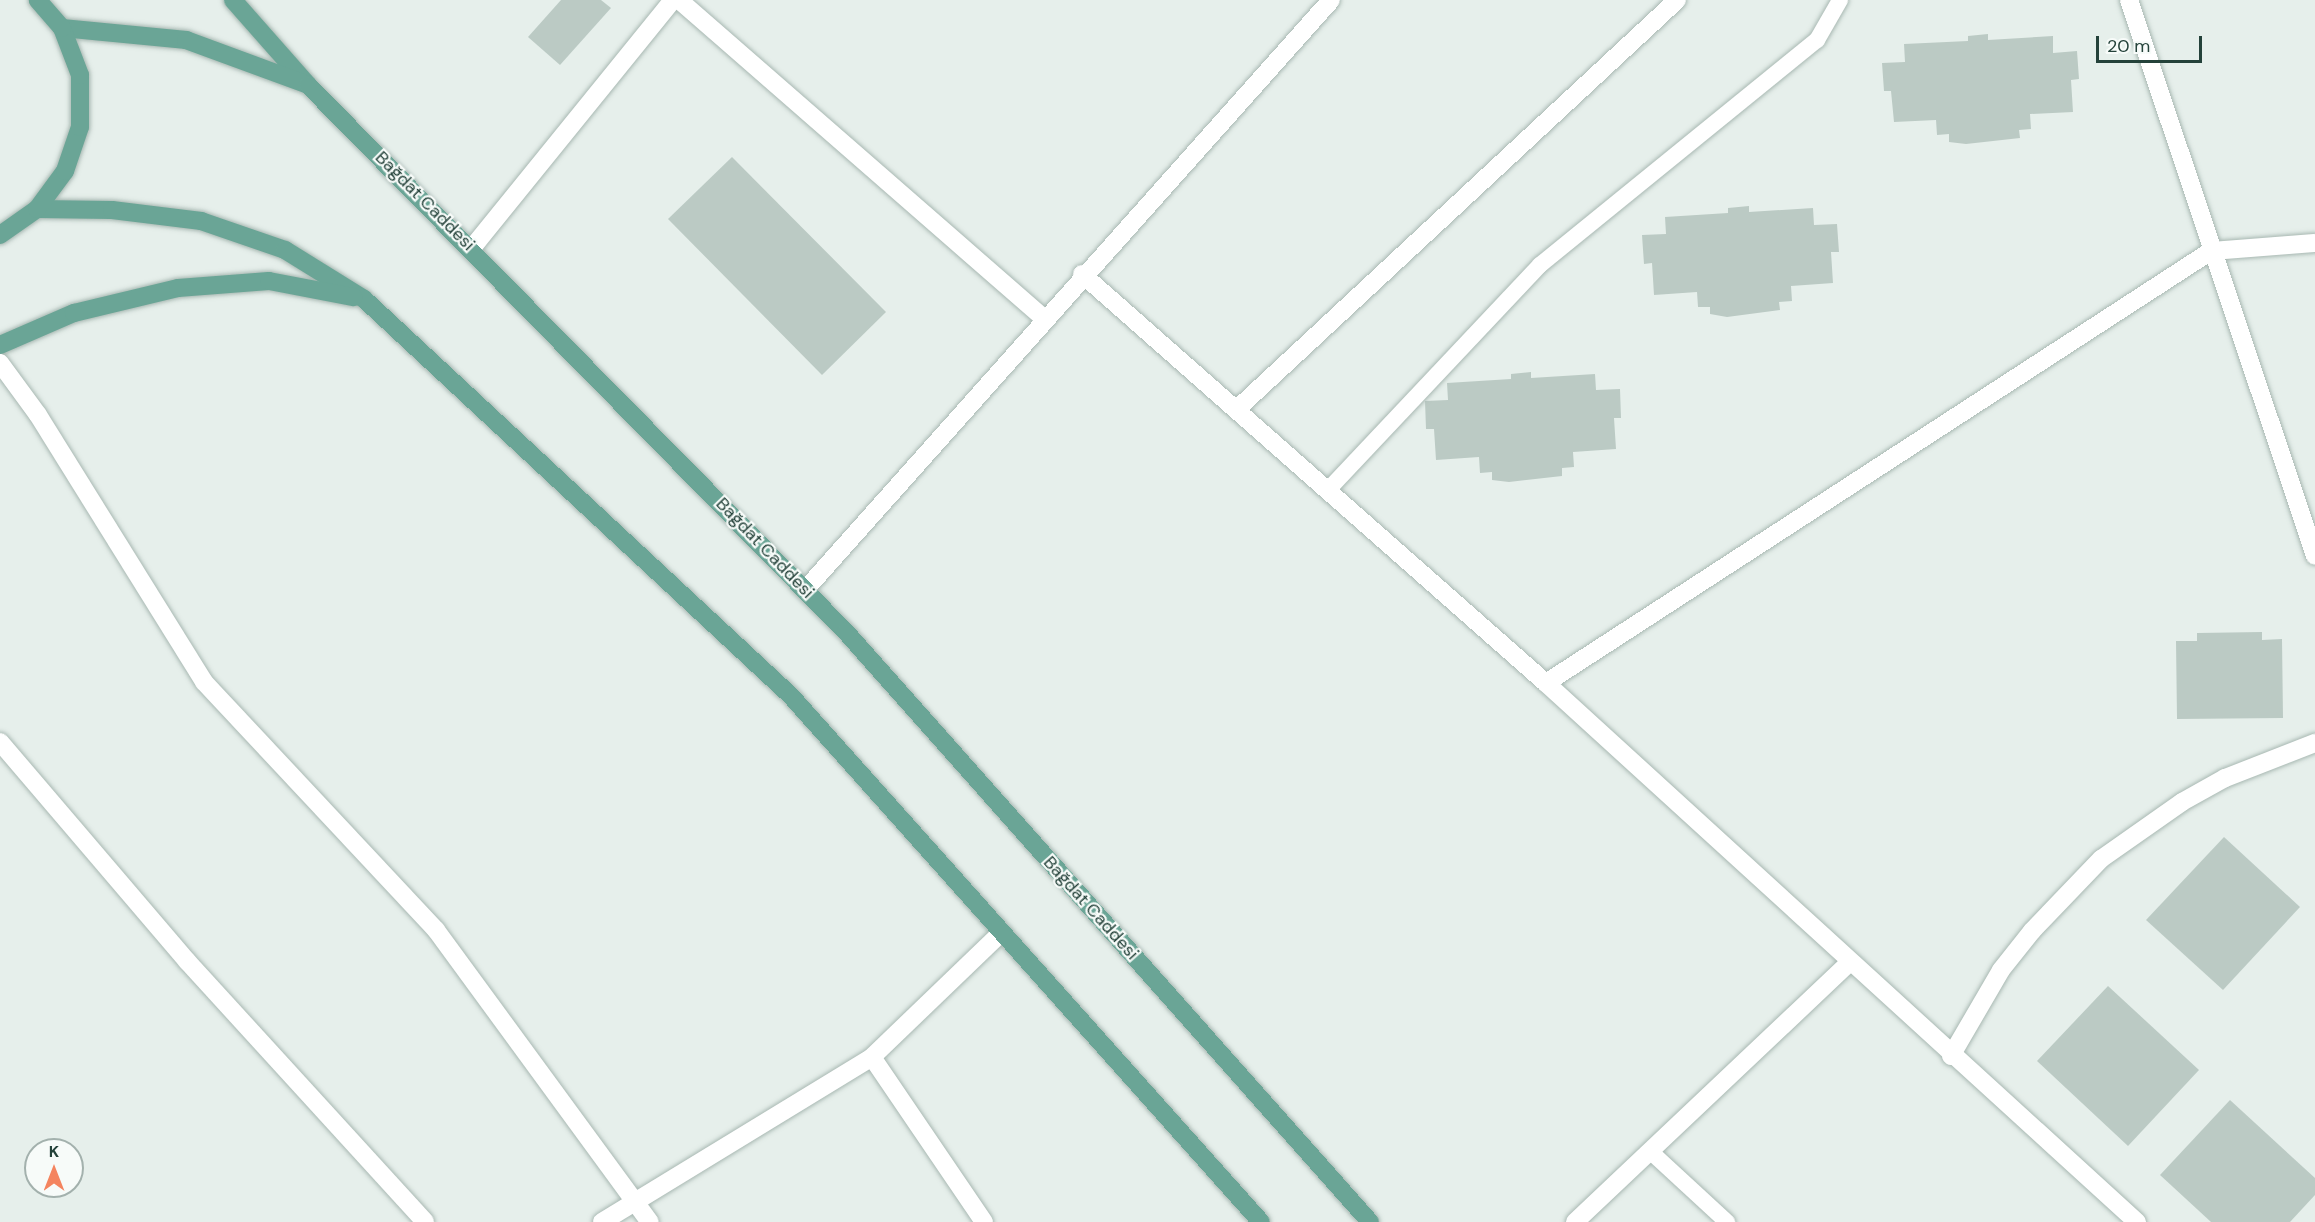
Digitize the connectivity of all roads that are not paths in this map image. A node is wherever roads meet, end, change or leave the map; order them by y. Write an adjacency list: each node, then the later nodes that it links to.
1 (233, 0): 10 (main road)
2 (673, 0): 14 (street)
3 (679, 0): 18 (street)
4 (1331, 0): 16 (street)
5 (1677, 0): 21 (street)
6 (1840, 0): 22 (lane)
7 (2129, 0): 15 (street)
8 (46, 4): 9 (main road)
9 (62, 28): 10 (main road, Bağdat Caddesi); 11 (main road)
10 (308, 85): 14 (main road, Bağdat Caddesi)
11 (37, 209): 12 (main road); 17 (main road)
12 (0, 236)
13 (2315, 243): 15 (street)
14 (472, 248): 24 (main road, Bağdat Caddesi)
15 (2211, 251): 23 (street); 25 (street)
16 (1082, 274): 18 (street); 21 (street)
17 (364, 299): 19 (main road); 28 (main road)
18 (1043, 318): 24 (street)
19 (0, 345)
20 (0, 363): 33 (street)
21 (1236, 410): 22 (street)
22 (1328, 490): 25 (street)
23 (2315, 556)
24 (805, 590): 39 (main road, Bağdat Caddesi)
25 (1546, 683): 29 (street)
26 (0, 742): 34 (street)
27 (2315, 743): 30 (street)
28 (1002, 932): 31 (street); 38 (main road)
29 (1850, 962): 30 (street); 32 (street)
30 (1951, 1056): 42 (street)
31 (872, 1057): 33 (street); 37 (street)
32 (1650, 1150): 40 (street); 41 (lane)
33 (636, 1204): 35 (street); 36 (street)
34 (425, 1222)
35 (602, 1222)
36 (650, 1222)
37 (984, 1222)
38 (1261, 1222)
39 (1370, 1222)
40 (1575, 1222)
41 (1726, 1222)
42 (2137, 1222)

